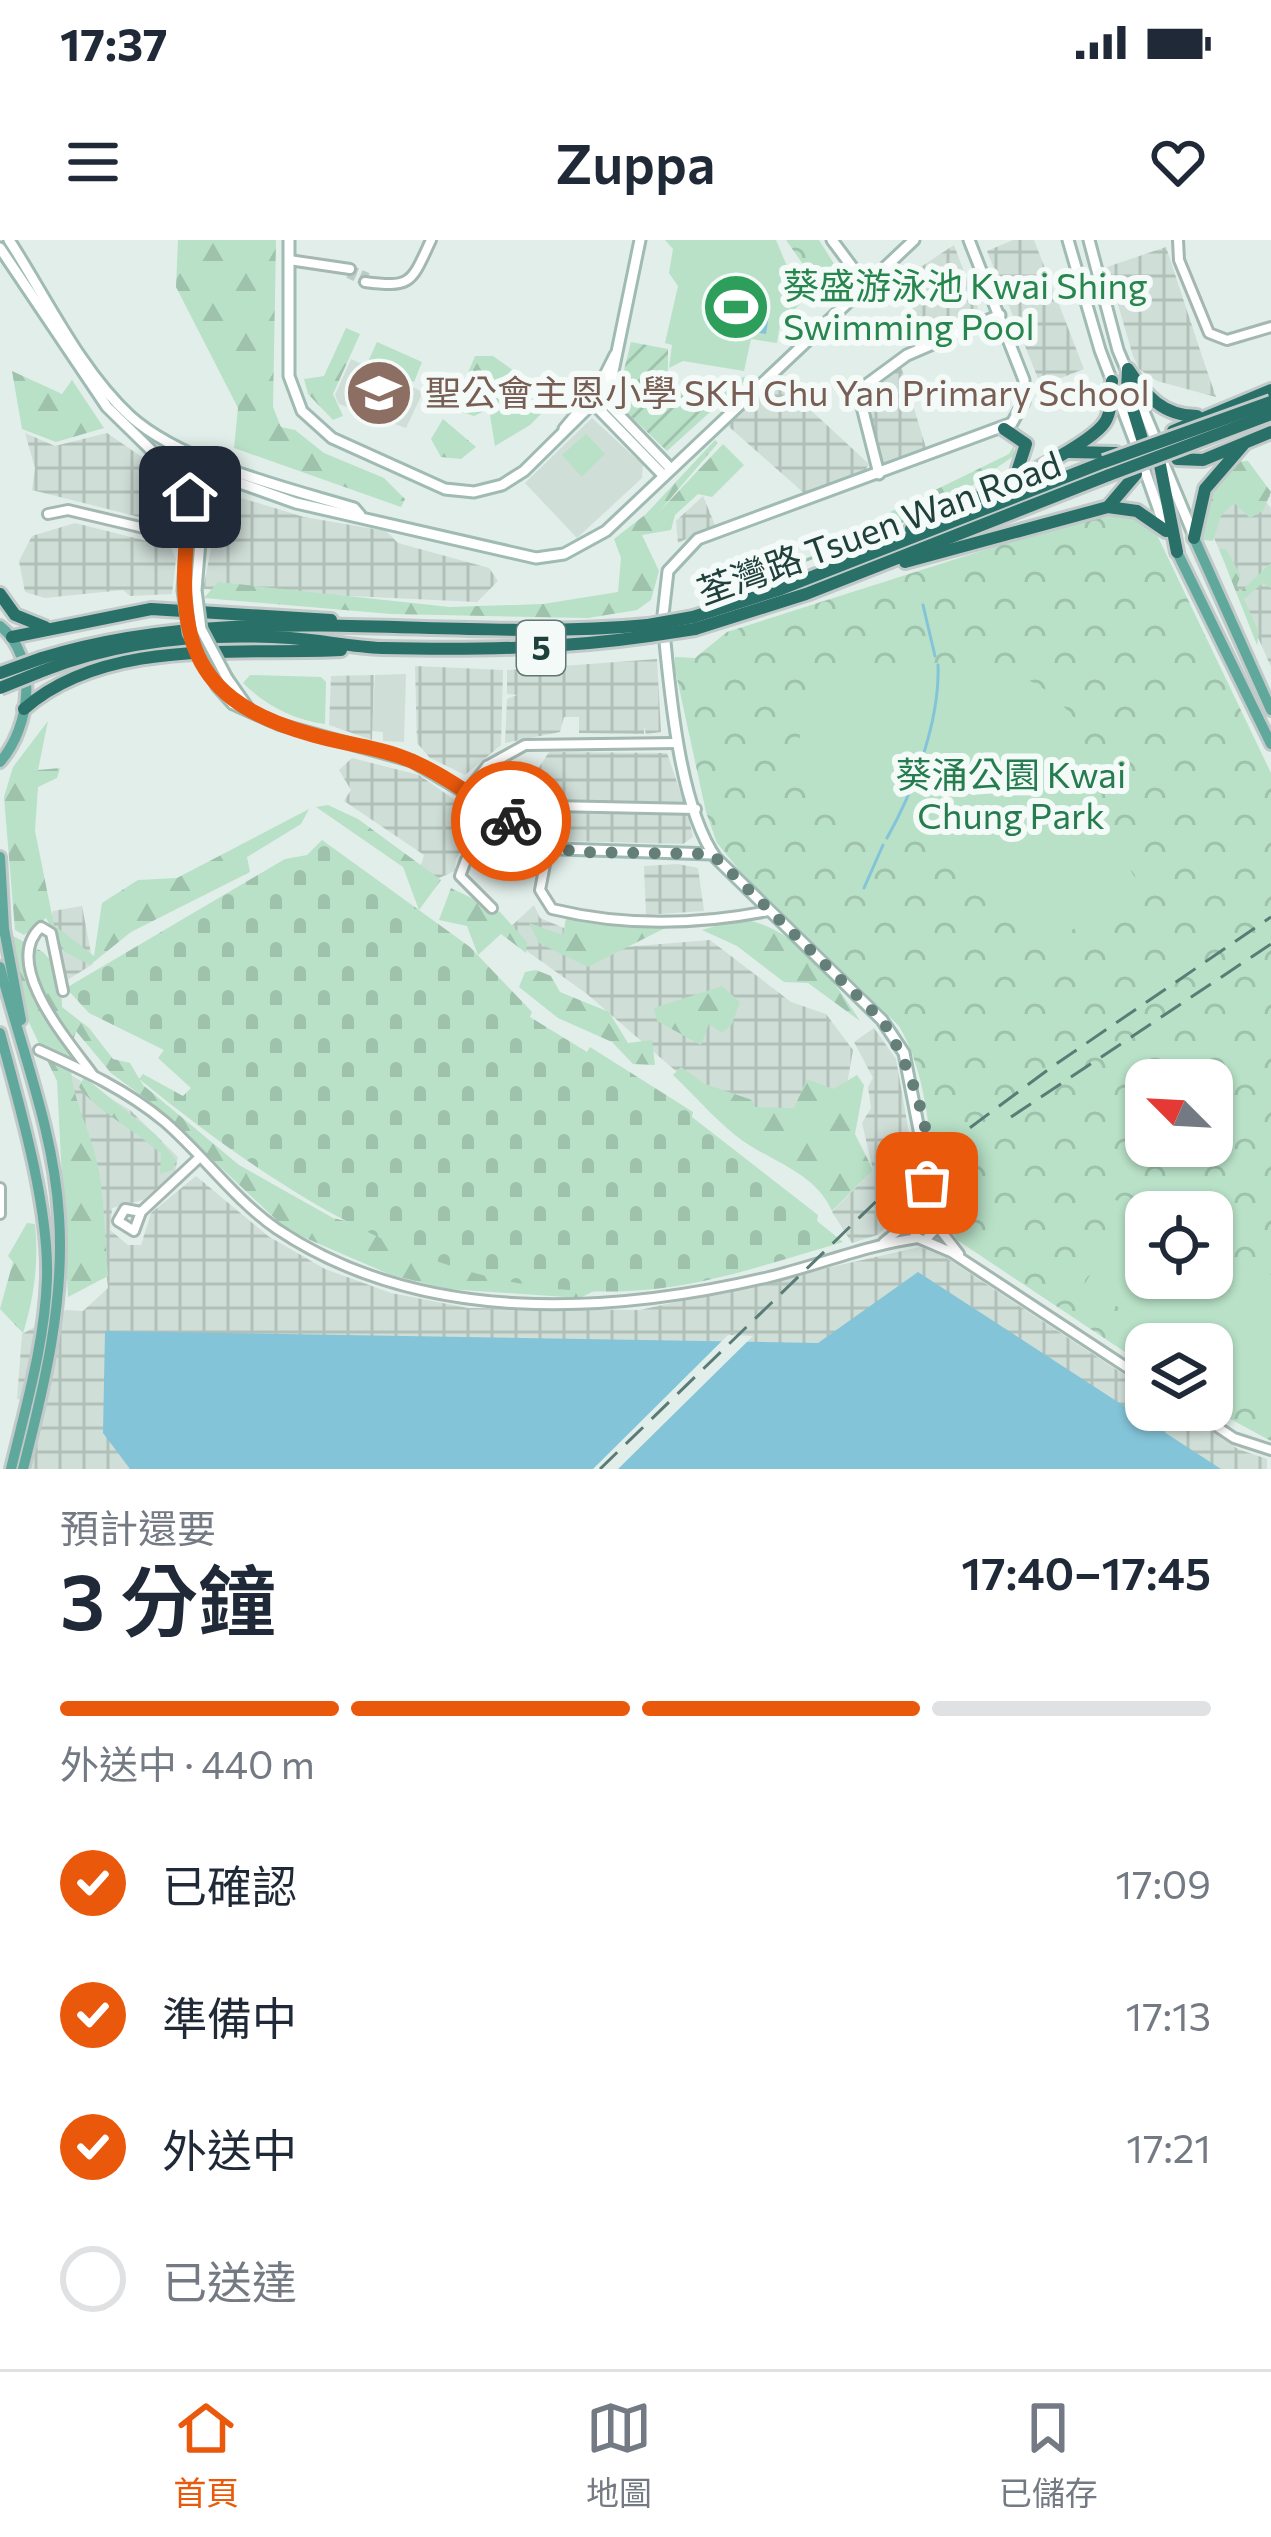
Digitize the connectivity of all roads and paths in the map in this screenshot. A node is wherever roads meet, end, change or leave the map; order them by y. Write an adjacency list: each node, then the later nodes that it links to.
1 (9, 240): 31 (street)
2 (289, 240): 12 (street)
3 (430, 240): 14 (street)
4 (640, 240): 21 (street)
5 (832, 240): 15 (street)
6 (916, 240): 15 (street)
7 (969, 240): 16 (street)
8 (1068, 240): 19 (street)
9 (1089, 240): 18 (street)
10 (1178, 240): 17 (street)
11 (0, 248): 33 (street)
12 (289, 260): 13 (street); 21 (street)
13 (347, 271)
14 (369, 280)
15 (864, 284): 36 (street)
16 (1000, 315): 26 (street); 37 (street)
17 (1271, 326)
18 (1128, 369): 24 (highway); 25 (highway)
19 (1112, 381): 25 (street); 32 (highway)
20 (1271, 390): 24 (highway)
21 (595, 398): 36 (street)
22 (1271, 403): 39 (highway, 荃灣路 Tsuen Wan Road / 5, bridge)
23 (1271, 414): 39 (highway, 荃灣路 Tsuen Wan Road / 5, bridge)
24 (1201, 416): 27 (highway)
25 (1126, 421)
26 (1004, 429): 37 (street); 38 (highway)
27 (1173, 431)
28 (1266, 434): 29 (highway)
29 (1243, 445): 34 (highway); 48 (highway)
30 (1116, 453): 32 (highway)
31 (201, 456): 33 (street); 35 (street); 45 (street)
32 (1058, 456): 38 (highway)
33 (193, 468): 35 (street); 47 (street)
34 (1157, 468): 41 (highway); 43 (highway); 46 (street); 51 (highway)
35 (206, 472): 40 (street); 42 (street)
36 (668, 473): 45 (street)
37 (879, 474): 54 (street)
38 (1015, 476): 50 (highway)
39 (1087, 476): 50 (highway, 荃灣路 Tsuen Wan Road / 5); 52 (highway, 荃灣路 Tsuen Wan Road / 5)
40 (233, 483): 42 (street); 45 (street)
41 (1177, 495): 48 (street)
42 (202, 499): 49 (street)
43 (1108, 507): 46 (highway); 52 (highway)
44 (48, 514): 47 (street)
45 (360, 515)
46 (1166, 531): 51 (street)
47 (186, 538): 49 (street); 65 (street, bridge)
48 (1194, 538): 68 (main road)
49 (199, 541): 65 (street, bridge)
50 (884, 545): 55 (highway, 荃灣路 Tsuen Wan Road / 5)
51 (1178, 552): 70 (main road)
52 (880, 566): 55 (highway, 荃灣路 Tsuen Wan Road / 5)
53 (0, 594): 58 (highway)
54 (663, 615)
55 (694, 623): 59 (highway, 荃灣路 Tsuen Wan Road / 5, bridge)
56 (362, 625): 58 (highway); 59 (highway, 荃灣路 Tsuen Wan Road / 5); 63 (highway, 荃灣路 Tsuen Wan Road / 5)
57 (0, 626): 60 (main road)
58 (46, 628): 60 (highway)
59 (649, 631): 62 (highway, 荃灣路 Tsuen Wan Road / 5)
60 (12, 637): 67 (main road)
61 (665, 642): 69 (street)
62 (378, 648): 63 (highway, 荃灣路 Tsuen Wan Road / 5); 67 (highway)
63 (43, 664): 64 (highway, 荃灣路 Tsuen Wan Road / 5, bridge); 66 (highway, 荃灣路 Tsuen Wan Road / 5, bridge)
64 (0, 673)
65 (222, 682): 73 (street)
66 (0, 688)
67 (24, 709): 71 (main road)
68 (1271, 710)
69 (677, 743): 72 (street); 74 (street)
70 (1271, 745)
71 (0, 762)
72 (487, 766): 73 (street); 74 (street)
73 (466, 793): 75 (street)
74 (696, 809): 77 (street)
75 (499, 814): 76 (street); 79 (street)
76 (549, 844): 77 (street); 80 (street)
77 (712, 854): 80 (street)
78 (0, 857): 87 (main road)
79 (492, 908)
80 (768, 911): 90 (street)
81 (0, 967): 87 (main road)
82 (63, 992): 86 (street)
83 (0, 1033): 88 (main road)
84 (39, 1050): 86 (street)
85 (0, 1063): 88 (main road)
86 (94, 1076): 89 (street)
87 (33, 1082): 100 (main road)
88 (16, 1110): 100 (main road)
89 (200, 1157): 92 (street); 98 (street)
90 (929, 1174): 94 (street); 95 (street)
91 (0, 1188): 93 (street)
92 (141, 1212)
93 (0, 1214)
94 (934, 1214): 95 (street); 96 (street)
95 (913, 1217): 97 (street); 98 (street)
96 (938, 1227): 97 (street); 99 (street)
97 (922, 1238): 98 (street); 99 (street)
98 (883, 1243)
99 (963, 1260): 101 (street)
100 (53, 1276): 104 (main road); 105 (main road)
101 (1125, 1366)
102 (1224, 1431): 103 (street)
103 (1271, 1450)
104 (11, 1469)
105 (23, 1469)

